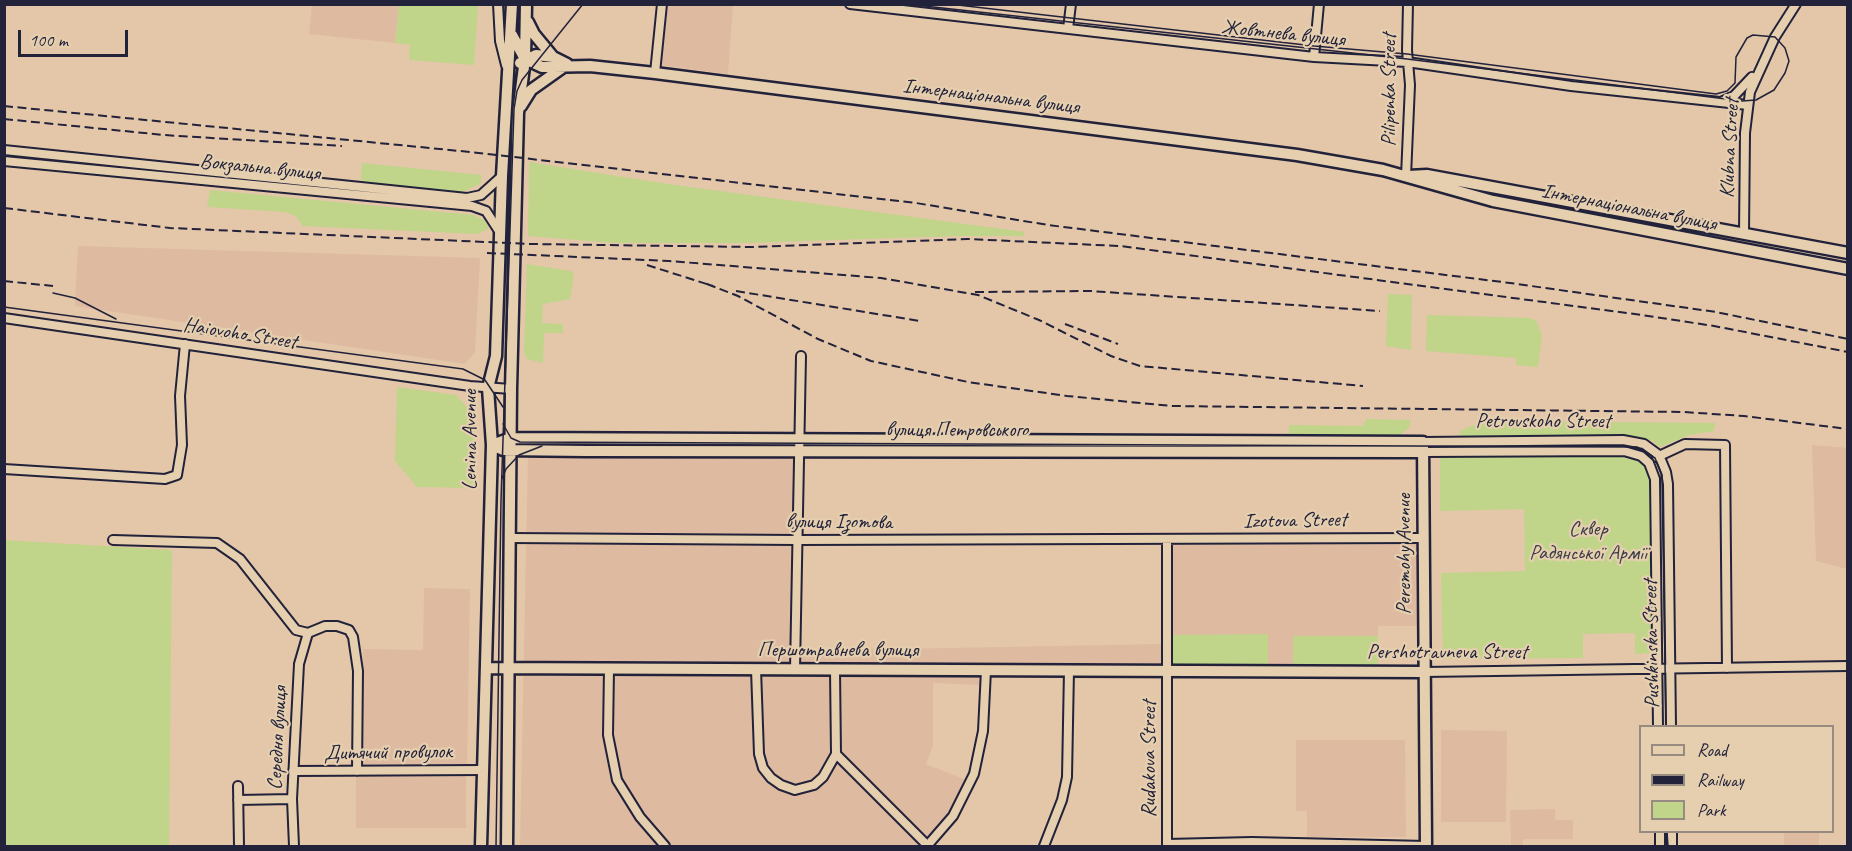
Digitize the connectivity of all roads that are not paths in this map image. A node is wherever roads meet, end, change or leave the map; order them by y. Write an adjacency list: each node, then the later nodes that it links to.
1 (498, 4): 21 (street)
2 (512, 4): 13 (main road, Lenina Avenue)
3 (526, 4): 11 (main road, Lenina Avenue)
4 (662, 4): 20 (street)
5 (850, 4): 10 (street, Жовтнева вулиця)
6 (1071, 4): 12 (street)
7 (1319, 4): 15 (street)
8 (1408, 4): 17 (street, Pilipenka Street)
9 (1796, 4): 19 (street, Klubna Street)
10 (907, 8): 12 (street, Жовтнева вулиця)
11 (526, 18): 14 (main road, Інтернаціональна вулиця); 16 (main road, Lenina Avenue)
12 (1068, 29): 15 (street, Жовтнева вулиця)
13 (512, 35): 16 (main road); 21 (main road, Lenina Avenue)
14 (552, 57): 16 (main road); 18 (main road, Інтернаціональна вулиця)
15 (1314, 57): 17 (street, Жовтнева вулиця)
16 (525, 59): 18 (main road, Інтернаціональна вулиця); 21 (main road); 24 (main road, Lenina Avenue)
17 (1407, 62): 22 (street, Жовтнева вулиця); 28 (street, Pilipenka Street)
18 (570, 65): 20 (main road, Інтернаціональна вулиця); 24 (main road)
19 (1759, 69): 22 (street, Жовтнева вулиця); 23 (street, Klubna Street)
20 (655, 73): 28 (main road, Інтернаціональна вулиця)
21 (509, 77): 27 (main road, Lenina Avenue)
22 (1711, 102): 23 (street, Жовтнева вулиця)
23 (1748, 105): 30 (street, Klubna Street)
24 (518, 113): 38 (main road, Lenina Avenue)
25 (4, 150): 27 (street, Вокзальна вулиця)
26 (4, 161): 29 (street, Вокзальна вулиця)
27 (502, 176): 29 (main road, Lenina Avenue)
28 (1406, 176): 30 (main road, Інтернаціональна вулиця); 32 (main road, Інтернаціональна вулиця)
29 (500, 232): 36 (main road, Lenina Avenue)
30 (1744, 233): 31 (main road, Інтернаціональна вулиця)
31 (1848, 253)
32 (1848, 269)
33 (4, 318): 34 (street, Haiovoho Street)
34 (185, 344): 37 (street, Haiovoho Street); 46 (street)
35 (801, 356): 41 (street)
36 (489, 382): 37 (street); 38 (street); 39 (main road, Lenina Avenue)
37 (470, 386): 39 (street)
38 (511, 389): 40 (main road, Lenina Avenue)
39 (492, 414): 42 (main road, Lenina Avenue)
40 (511, 444): 41 (main road, вулиця Петровського); 42 (main road, вулиця Петровського); 47 (main road, Lenina Avenue)
41 (798, 444): 43 (main road, вулиця Петровського); 50 (street)
42 (492, 446): 55 (main road, Lenina Avenue)
43 (1423, 447): 44 (street, Petrovskoho Street); 45 (street, Petrovskoho Street); 48 (main road, Peremohy Avenue)
44 (1659, 455): 45 (street); 56 (street); 61 (street, Pushkinska Street)
45 (1649, 462): 64 (street, Pushkinska Street)
46 (4, 469)
47 (511, 538): 50 (street, вулиця Ізотова); 54 (main road, Lenina Avenue)
48 (1423, 538): 51 (street, Izotova Street); 66 (main road, Peremohy Avenue)
49 (113, 540): 52 (street)
50 (797, 540): 51 (street, вулиця Ізотова); 59 (street)
51 (1167, 540): 65 (street, Rudakova Street)
52 (308, 633): 71 (street, Середня вулиця); 72 (street)
53 (1848, 666): 56 (street)
54 (508, 667): 55 (main road); 57 (main road, Першотравнева вулиця); 80 (main road, Lenina Avenue)
55 (486, 668): 70 (main road, Lenina Avenue)
56 (1727, 668): 61 (street, Pershotravneva Street)
57 (609, 669): 58 (main road, Першотравнева вулиця); 81 (street)
58 (756, 669): 59 (main road, Першотравнева вулиця); 69 (street)
59 (795, 669): 60 (main road, Першотравнева вулиця)
60 (835, 669): 62 (main road, Першотравнева вулиця); 69 (street)
61 (1670, 669): 64 (street, Pershotravneva Street); 68 (street, Pushkinska Street)
62 (986, 670): 63 (main road, Першотравнева вулиця); 82 (street)
63 (1069, 670): 65 (main road, Першотравнева вулиця); 83 (street)
64 (1658, 670): 66 (street, Pershotravneva Street); 67 (street, Pushkinska Street)
65 (1167, 671): 66 (main road, Pershotravneva Street); 76 (street, Rudakova Street)
66 (1424, 672): 84 (main road, Peremohy Avenue)
67 (1658, 725)
68 (1671, 725)
69 (836, 754): 82 (street)
70 (483, 770): 72 (street, Дитячий провулок); 79 (main road, Lenina Avenue)
71 (293, 771): 72 (street, Дитячий провулок); 74 (street, Середня вулиця)
72 (357, 771)
73 (238, 786): 75 (street)
74 (292, 799): 75 (street); 78 (street, Середня вулиця)
75 (238, 800): 77 (street)
76 (1167, 845): 84 (street)
77 (239, 846)
78 (294, 846)
79 (481, 846)
80 (507, 846)
81 (664, 846)
82 (928, 846)
83 (1044, 846)
84 (1426, 846)

